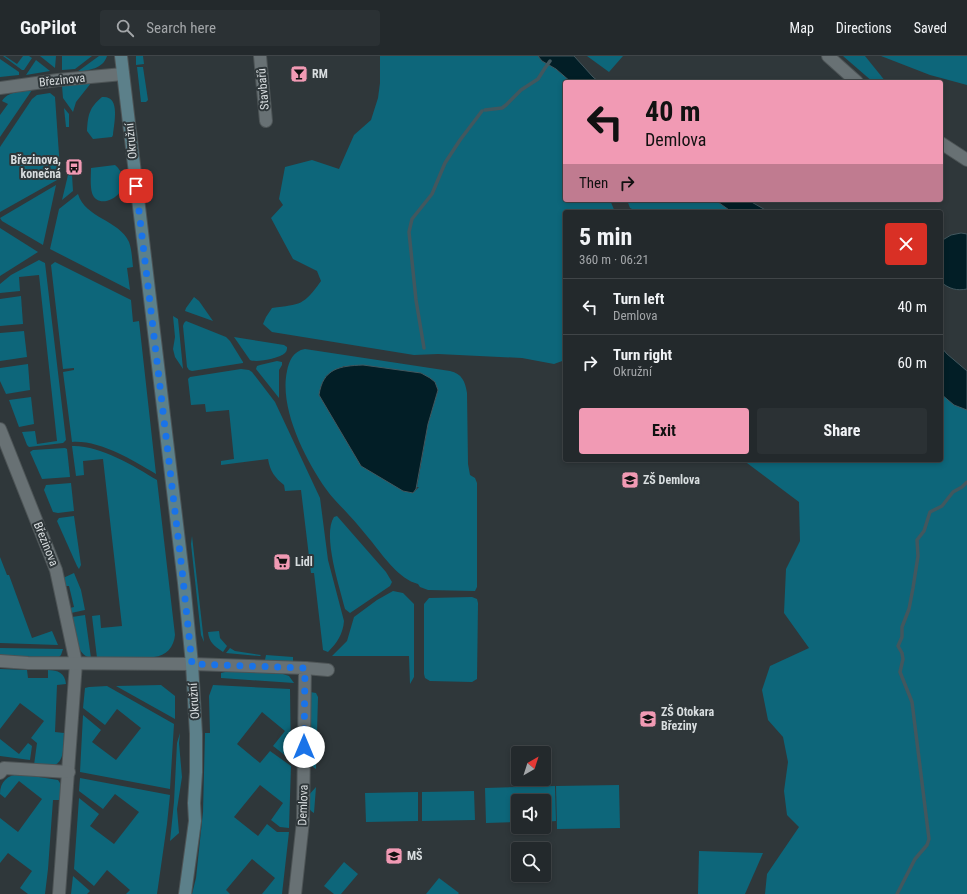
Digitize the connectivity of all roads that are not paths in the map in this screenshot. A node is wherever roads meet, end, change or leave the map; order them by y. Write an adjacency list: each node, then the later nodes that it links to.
1 (121, 56): 4 (street, Okružní)
2 (260, 56): 7 (street, Stavbařů)
3 (828, 56): 5 (street)
4 (123, 74): 6 (street, Březinova); 13 (street, Okružní)
5 (855, 80)
6 (0, 88)
7 (266, 121)
8 (943, 144): 9 (street)
9 (967, 160)
10 (0, 429): 12 (street, Březinova)
11 (0, 661): 12 (street)
12 (76, 663): 13 (street); 17 (street, Březinova)
13 (192, 664): 14 (street); 19 (street, Okružní)
14 (305, 668): 15 (street); 20 (street, Demlova)
15 (328, 670)
16 (1, 768): 17 (street)
17 (69, 772): 18 (street, Březinova)
18 (59, 894)
19 (185, 894)
20 (295, 894)

